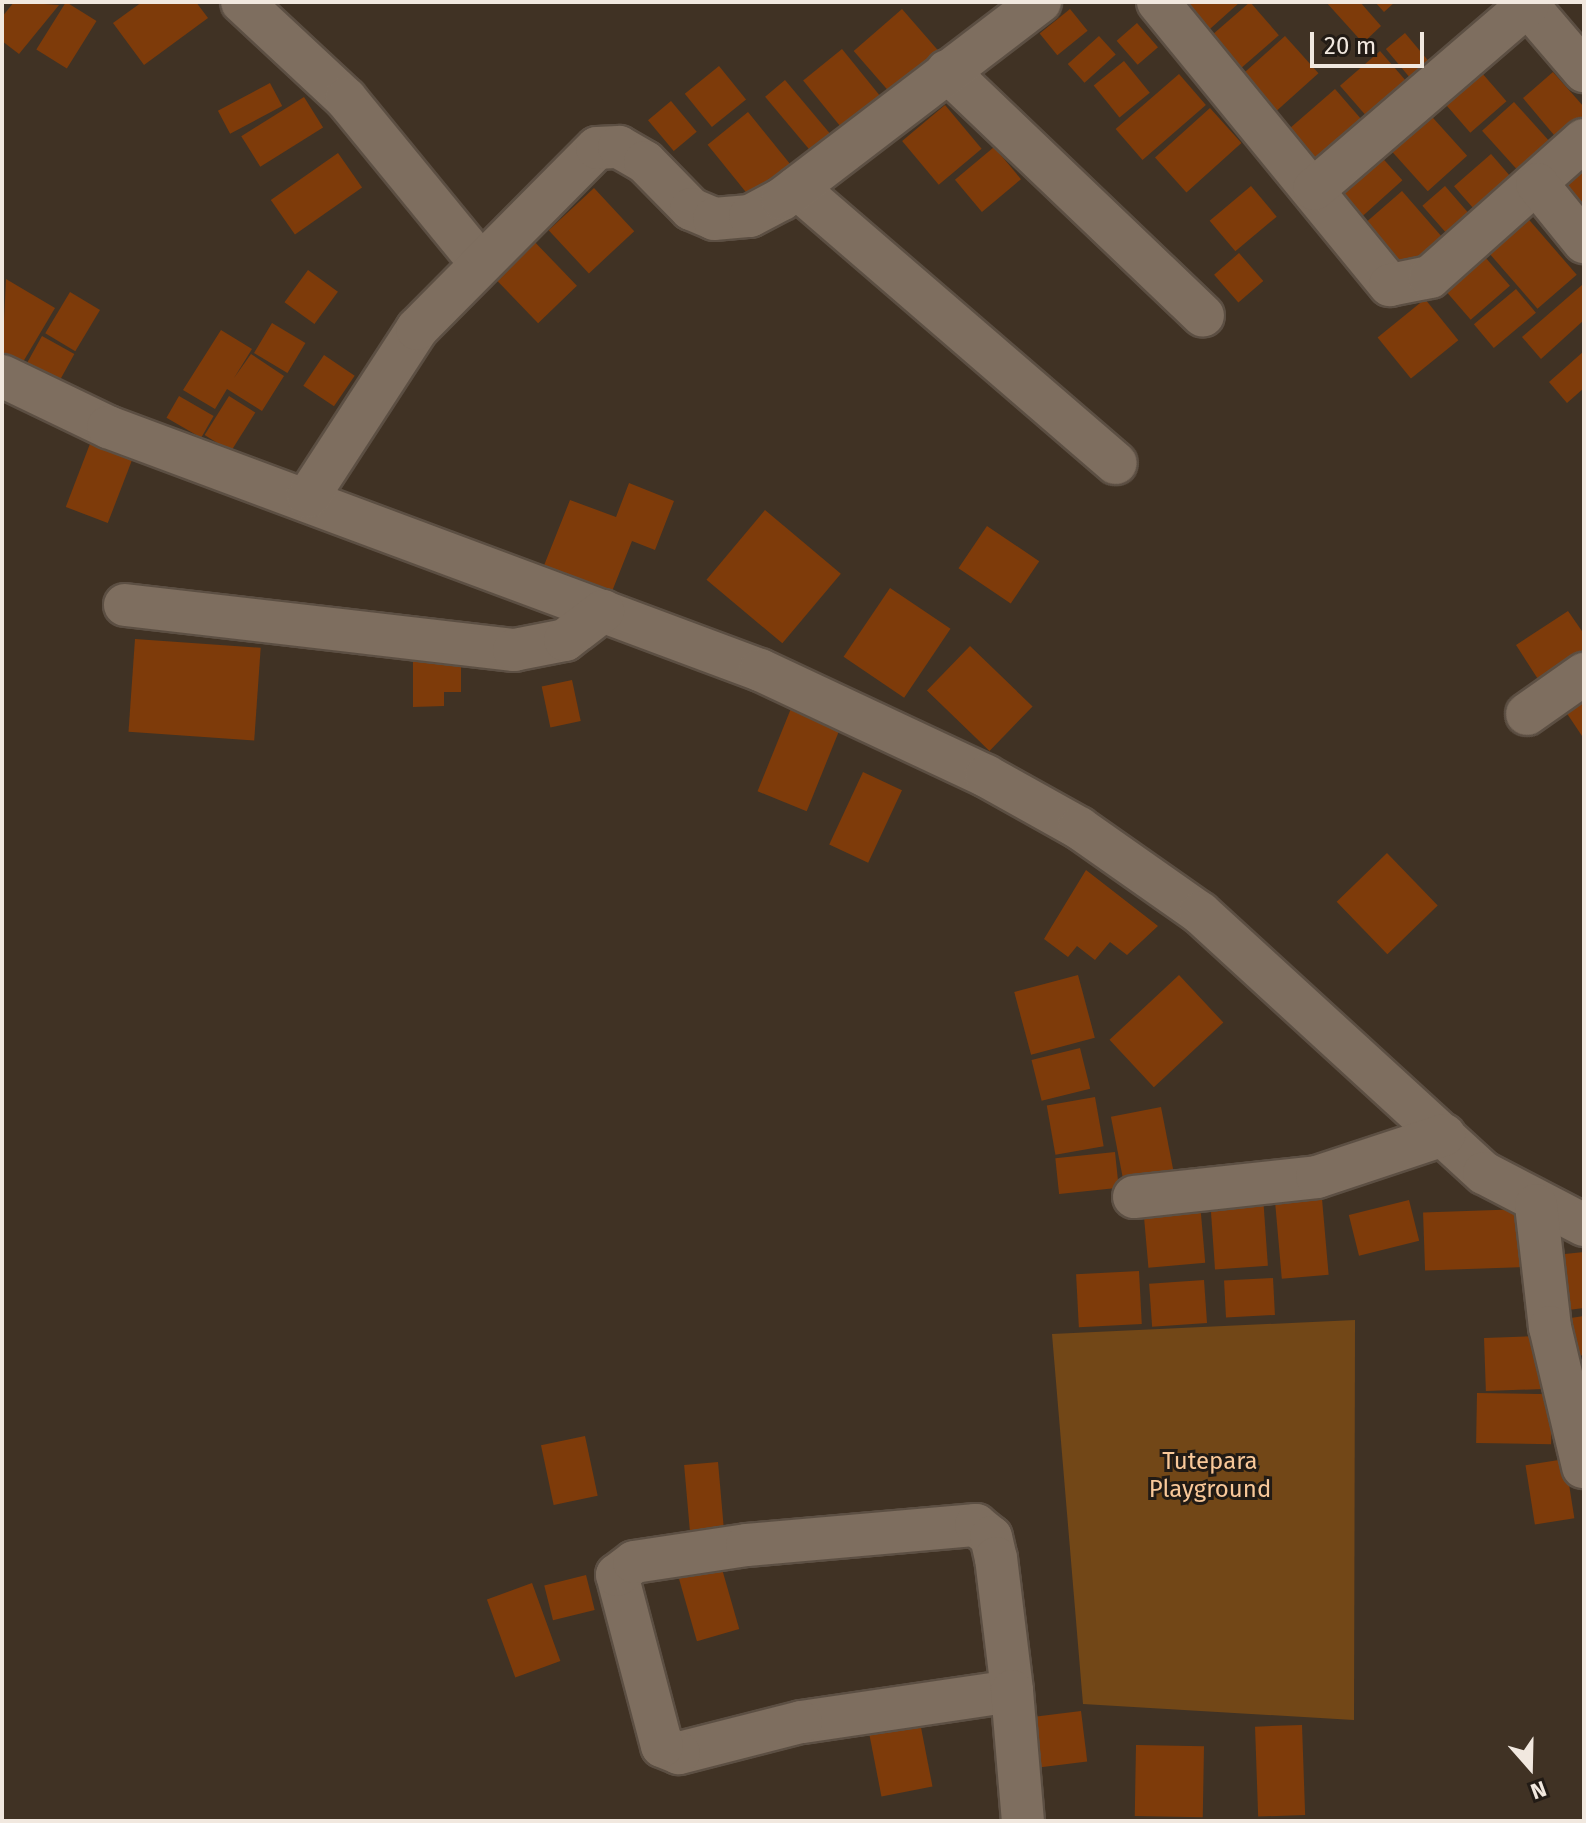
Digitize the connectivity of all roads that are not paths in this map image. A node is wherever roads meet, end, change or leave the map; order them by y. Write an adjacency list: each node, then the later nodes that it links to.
1 (242, 2): 12 (street)
2 (1040, 2): 5 (street)
3 (1158, 2): 10 (street)
4 (1527, 4): 6 (street); 10 (street)
5 (947, 71): 9 (street); 13 (street)
6 (1584, 71)
7 (1584, 140): 8 (street)
8 (1537, 184): 10 (street); 11 (street)
9 (797, 188): 12 (street); 15 (street)
10 (1314, 189)
11 (1584, 242)
12 (478, 260): 16 (street)
13 (1203, 316)
14 (2, 376): 16 (street)
15 (1116, 463)
16 (308, 497): 18 (street)
17 (125, 605): 18 (street)
18 (603, 611): 21 (street)
19 (1584, 674): 20 (street)
20 (1527, 714)
21 (1444, 1135): 22 (street); 23 (street)
22 (1134, 1197)
23 (1536, 1205): 24 (street); 25 (street)
24 (1584, 1225)
25 (1583, 1467)
26 (1012, 1691): 26 (street); 27 (street)
27 (1023, 1821)

